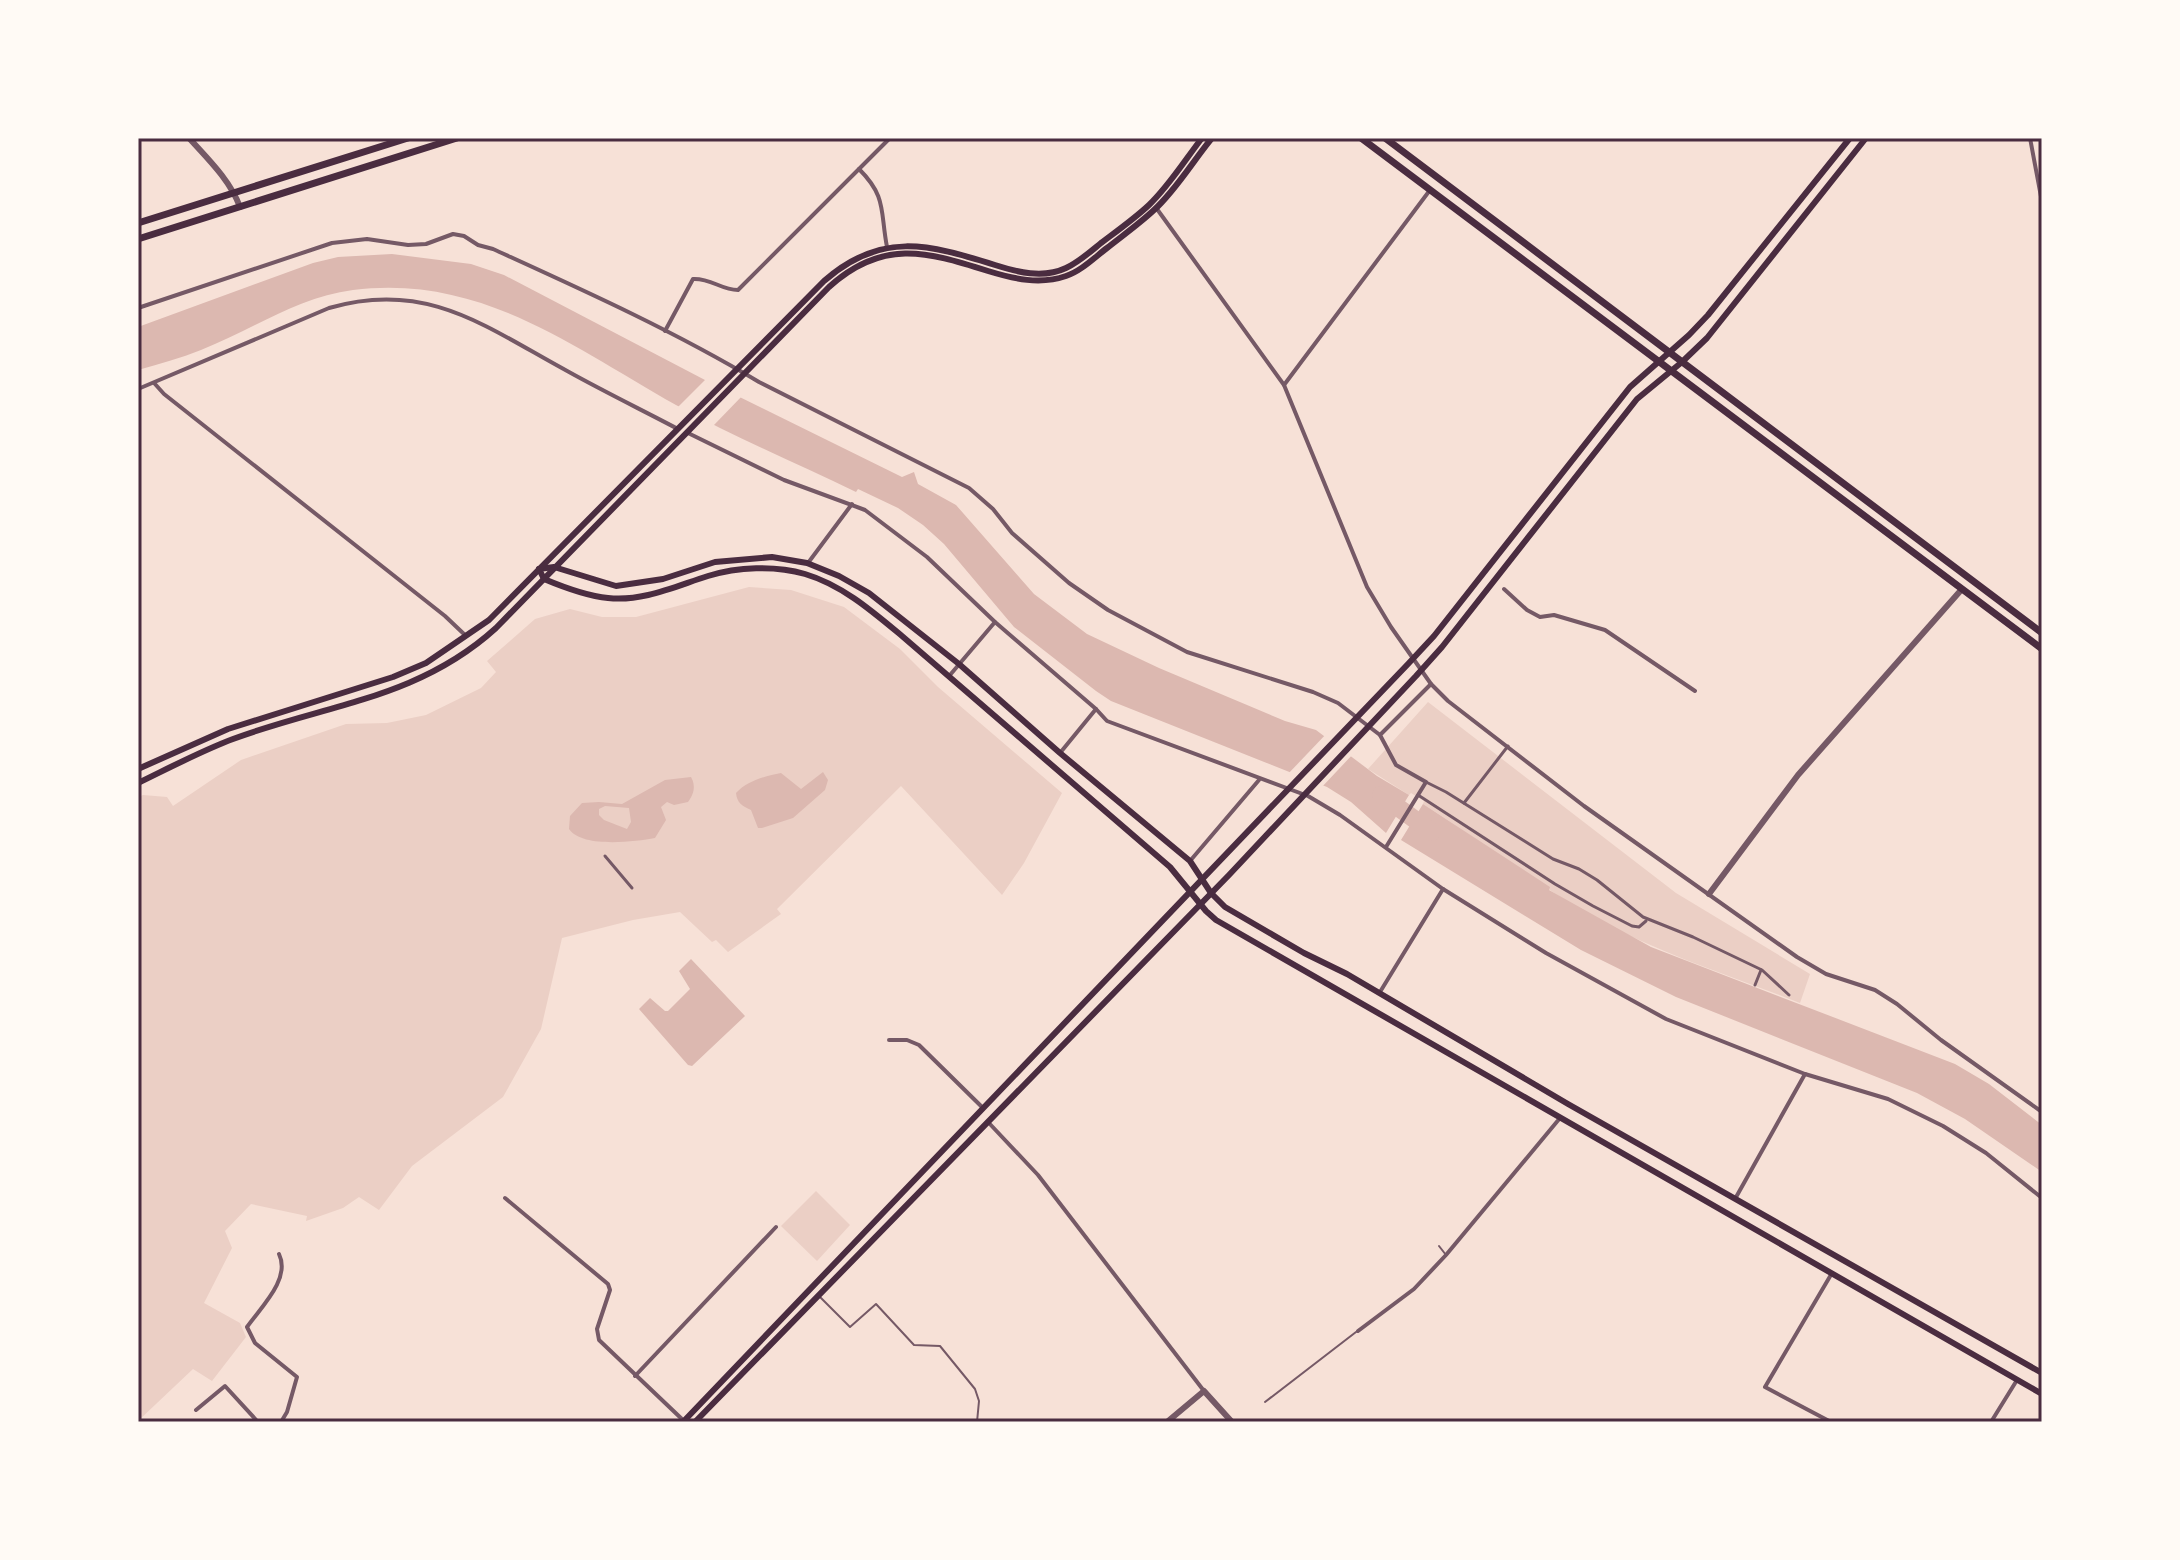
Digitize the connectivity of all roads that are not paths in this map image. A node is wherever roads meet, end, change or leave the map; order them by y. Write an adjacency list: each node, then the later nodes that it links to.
1 (189, 138): 14 (street)
2 (408, 138): 14 (main road)
3 (457, 138): 17 (main road)
4 (890, 138): 12 (street)
5 (1202, 138): 16 (main road)
6 (1212, 138): 16 (main road)
7 (1361, 138): 13 (main road)
8 (1385, 138): 23 (main road)
9 (1850, 138): 23 (main road)
10 (1866, 138): 25 (main road)
11 (2030, 138): 15 (street)
12 (859, 169): 20 (street); 22 (street)
13 (1430, 190): 24 (main road); 29 (street)
14 (235, 194): 17 (street); 18 (main road)
15 (2042, 202)
16 (1154, 206): 20 (main road); 27 (main road); 29 (street)
17 (240, 207): 19 (main road)
18 (138, 223)
19 (138, 239)
20 (887, 247): 27 (main road)
21 (138, 308): 22 (street)
22 (665, 331): 27 (street)
23 (1669, 352): 24 (main road); 25 (main road)
24 (1658, 361): 26 (main road); 61 (main road)
25 (1682, 362): 26 (main road); 41 (main road)
26 (1671, 370): 39 (main road); 65 (main road)
27 (741, 371): 31 (main road); 32 (main road); 49 (street)
28 (155, 383): 30 (street); 31 (street); 42 (street)
29 (1284, 385): 46 (street)
30 (138, 389)
31 (678, 429): 36 (main road)
32 (688, 433): 33 (street); 35 (main road)
33 (852, 504): 34 (street); 40 (street)
34 (807, 563): 35 (main road); 44 (main road)
35 (554, 567): 36 (main road); 37 (main road)
36 (539, 569): 37 (main road); 42 (main road)
37 (544, 579): 45 (main road); 55 (main road)
38 (1504, 589): 47 (street)
39 (1962, 589): 43 (main road); 66 (street)
40 (995, 622): 44 (street); 48 (street)
41 (2042, 633)
42 (467, 637): 52 (main road)
43 (2042, 649)
44 (959, 664): 45 (street); 51 (main road)
45 (949, 676): 64 (main road)
46 (1431, 684): 49 (street); 50 (street)
47 (1695, 691)
48 (1096, 709): 51 (street); 53 (street)
49 (1380, 735): 54 (street)
50 (1508, 745): 57 (street); 66 (street)
51 (1060, 753): 60 (main road)
52 (138, 769)
53 (1259, 780): 58 (street); 60 (street)
54 (1426, 782): 56 (street); 57 (street)
55 (138, 783)
56 (1417, 796): 58 (street); 68 (street)
57 (1464, 803): 68 (street)
58 (1386, 847): 63 (street)
59 (605, 856): 62 (street)
60 (1190, 861): 61 (main road)
61 (1202, 880): 64 (main road); 65 (main road)
62 (632, 888)
63 (1443, 889): 71 (street); 74 (street)
64 (1190, 892): 67 (main road); 75 (main road)
65 (1211, 893): 67 (main road); 71 (main road)
66 (1709, 894): 76 (street)
67 (1200, 904): 77 (main road); 78 (main road)
68 (1648, 919): 69 (street)
69 (1762, 970): 70 (street); 72 (street)
70 (1755, 985)
71 (1378, 994): 81 (main road)
72 (1789, 995)
73 (889, 1040): 75 (street)
74 (1805, 1074): 80 (street); 81 (street)
75 (984, 1109): 99 (main road)
76 (2042, 1112)
77 (1560, 1118): 85 (street); 86 (main road)
78 (987, 1121): 87 (main road); 92 (street)
79 (505, 1198): 90 (street)
80 (2042, 1198)
81 (1735, 1199): 89 (main road)
82 (776, 1227): 90 (street)
83 (1439, 1246): 85 (lane)
84 (279, 1254): 98 (street)
85 (1446, 1255): 88 (street)
86 (1832, 1273): 91 (main road); 96 (street)
87 (818, 1296): 100 (main road); 101 (lane)
88 (1358, 1331): 94 (lane)
89 (2042, 1373)
90 (635, 1376): 99 (street)
91 (2017, 1380): 93 (main road); 106 (street)
92 (1204, 1391): 102 (street); 103 (street)
93 (2042, 1394)
94 (1265, 1402)
95 (196, 1410): 97 (street)
96 (1821, 1416): 104 (street); 105 (street)
97 (258, 1422)
98 (281, 1422)
99 (684, 1422)
100 (695, 1422)
101 (977, 1422)
102 (1167, 1422)
103 (1232, 1422)
104 (1818, 1422)
105 (1831, 1422)
106 (1991, 1422)

